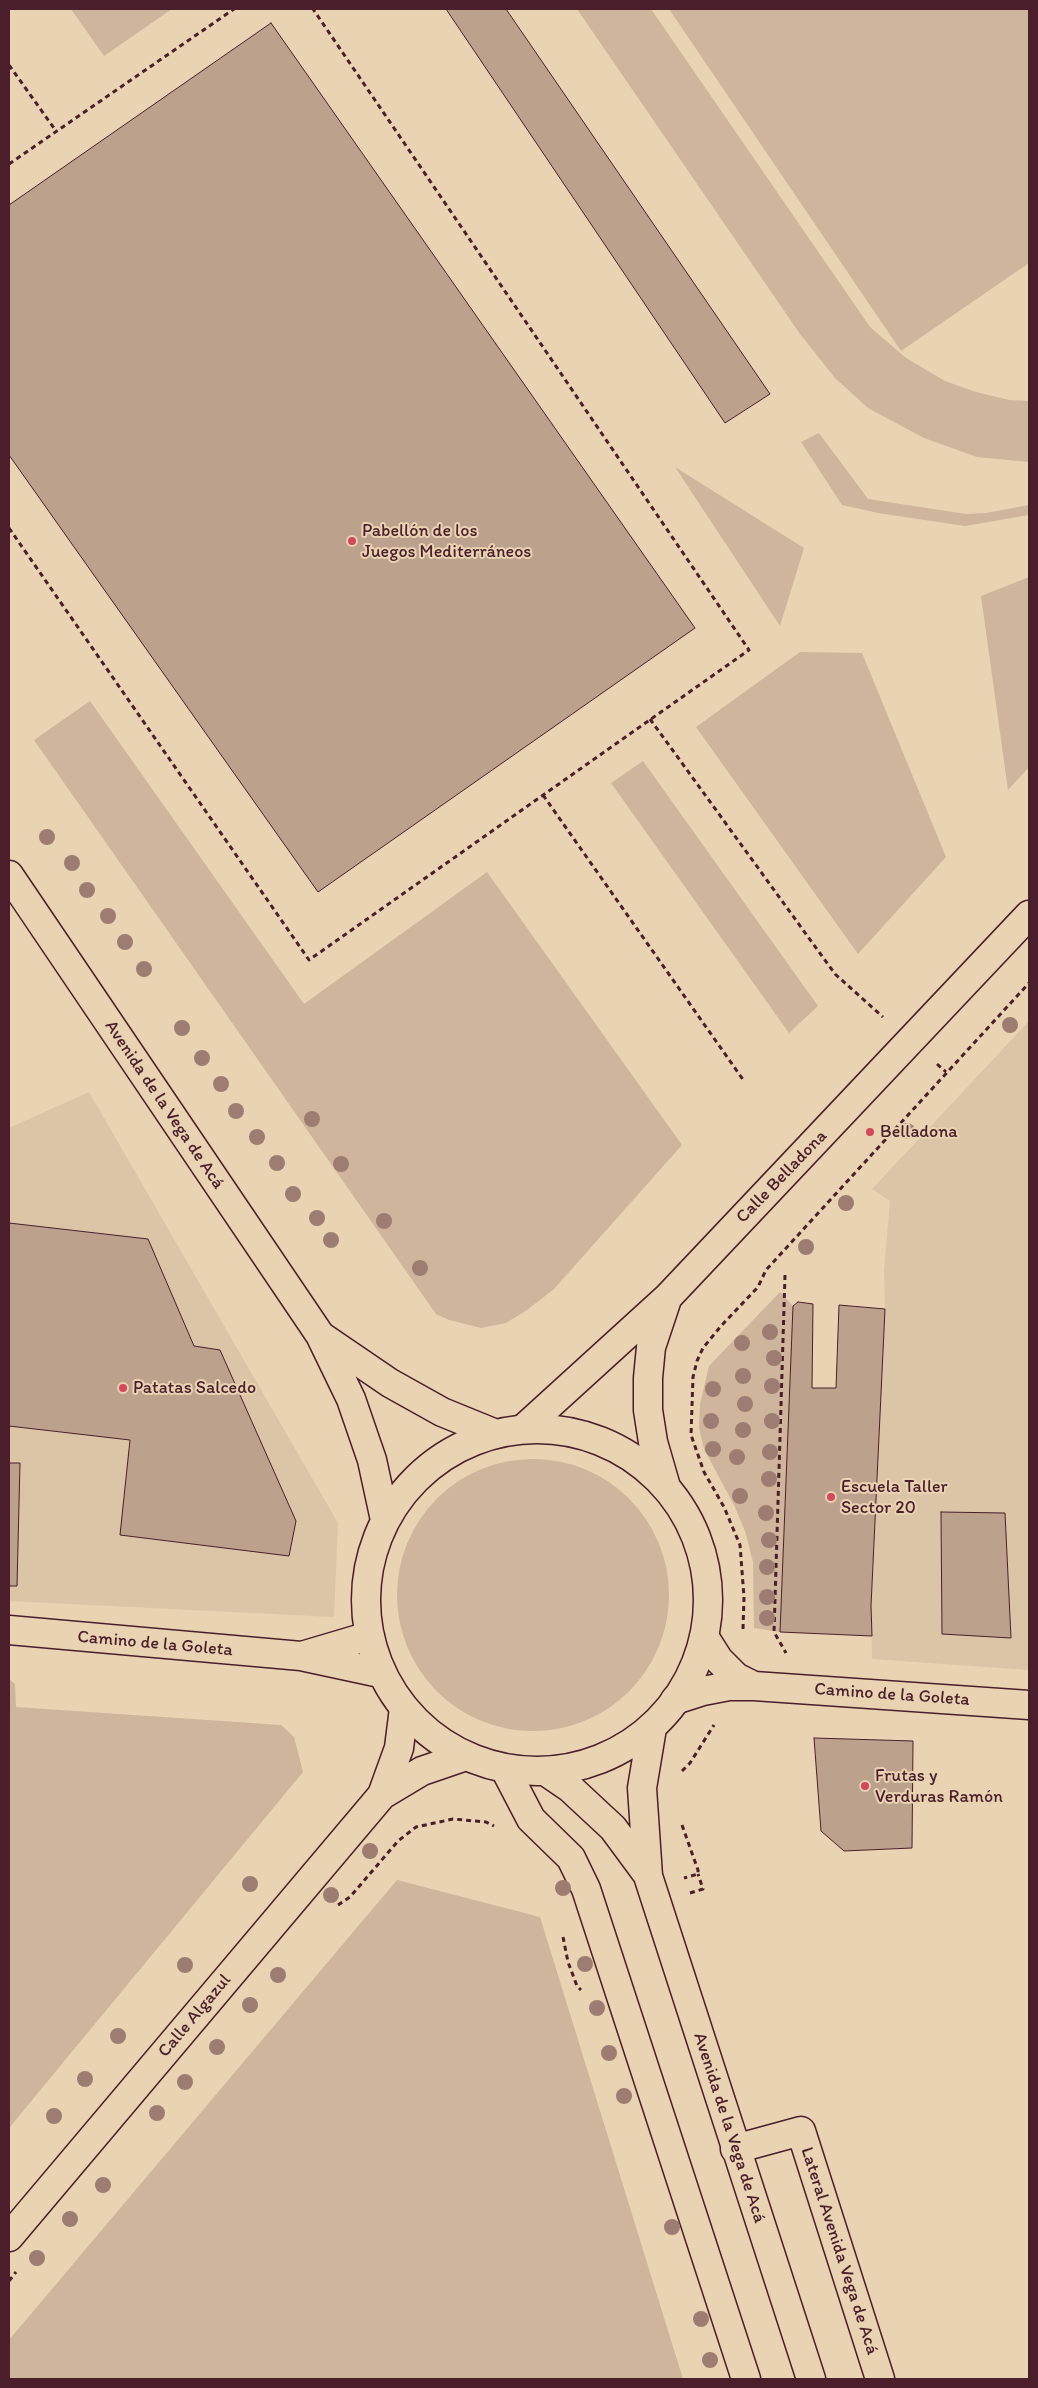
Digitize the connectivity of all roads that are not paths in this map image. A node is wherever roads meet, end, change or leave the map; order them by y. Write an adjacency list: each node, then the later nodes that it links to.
1 (9, 874): 4 (main road, Avenida de la Vega de Acá)
2 (1029, 915): 3 (main road, Calle Belladona)
3 (668, 1297): 5 (main road); 7 (main road, Calle Belladona)
4 (320, 1335): 6 (main road, Avenida de la Vega de Acá); 8 (main road, Avenida de la Vega de Acá)
5 (523, 1429): 6 (main road); 7 (main road)
6 (496, 1434): 8 (main road)
7 (666, 1487): 11 (main road)
8 (385, 1520): 10 (main road)
9 (9, 1630): 12 (main road, Camino de la Goleta)
10 (369, 1636): 12 (main road, Camino de la Goleta); 13 (main road)
11 (705, 1638): 14 (main road, Camino de la Goleta); 15 (main road)
12 (302, 1656): 13 (main road, Camino de la Goleta)
13 (380, 1673): 17 (main road)
14 (754, 1686): 15 (main road, Camino de la Goleta); 16 (main road, Camino de la Goleta)
15 (675, 1700): 18 (main road)
16 (1029, 1705)
17 (404, 1708): 19 (main road); 22 (main road, Calle Algazul)
18 (652, 1728): 21 (main road); 23 (main road, Avenida de la Vega de Acá)
19 (460, 1758): 20 (main road); 22 (main road, Calle Algazul)
20 (506, 1770): 21 (main road); 26 (main road)
21 (545, 1771): 23 (main road, Avenida de la Vega de Acá)
22 (382, 1795): 25 (main road, Calle Algazul)
23 (648, 1876): 24 (main road, Avenida de la Vega de Acá)
24 (735, 2149): 27 (main road, Avenida de la Vega de Acá); 28 (main road, Lateral Avenida Vega de Acá)
25 (9, 2237)
26 (746, 2379)
27 (811, 2379)
28 (880, 2379)

